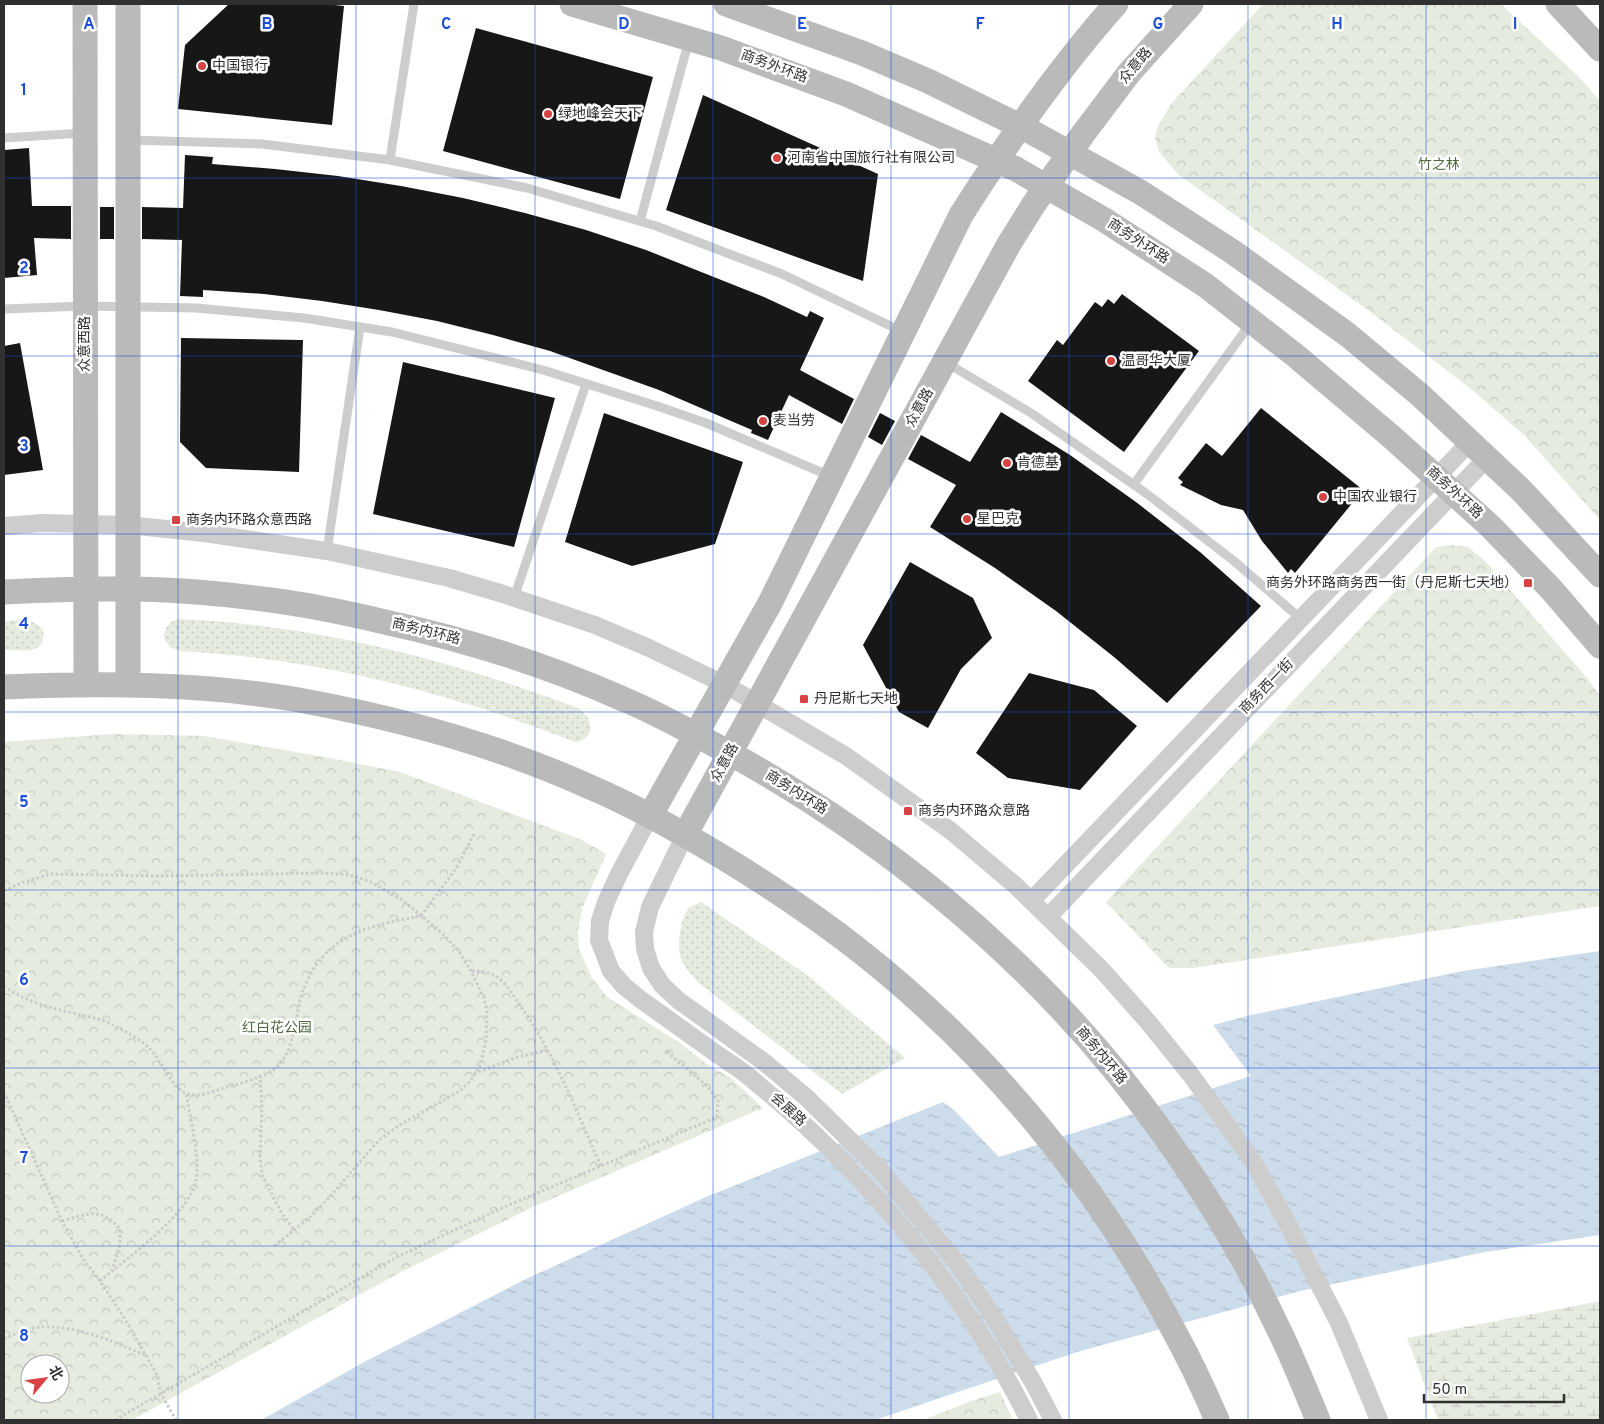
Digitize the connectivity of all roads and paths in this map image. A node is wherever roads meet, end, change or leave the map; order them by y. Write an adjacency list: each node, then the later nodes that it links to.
1 (85, 4): 12 (street, 众意西路)
2 (128, 4): 14 (street)
3 (414, 4): 16 (lane)
4 (572, 4): 9 (street, 商务外环路)
5 (726, 4): 11 (street)
6 (1116, 4): 11 (street)
7 (1191, 4): 15 (street, 众意路)
8 (1558, 4): 10 (street)
9 (690, 38): 17 (street, 商务外环路); 19 (lane)
10 (1600, 49)
11 (1021, 127): 15 (street); 17 (street)
12 (85, 133): 13 (lane); 20 (street, 众意西路)
13 (4, 138)
14 (128, 140): 16 (lane); 21 (street)
15 (1070, 153): 18 (street, 众意路); 28 (street)
16 (390, 160): 19 (lane)
17 (997, 160): 18 (street, 商务外环路); 25 (street)
18 (1046, 186): 23 (street, 商务外环路); 26 (street, 众意路)
19 (640, 221): 25 (lane)
20 (85, 306): 21 (lane); 22 (lane); 32 (street, 众意西路)
21 (128, 306): 24 (lane); 33 (street)
22 (4, 309)
23 (1252, 322): 30 (lane); 31 (street, 商务外环路)
24 (360, 327): 27 (lane); 35 (lane)
25 (903, 333): 29 (street)
26 (945, 362): 30 (lane); 47 (street, 众意路)
27 (586, 384): 29 (lane); 40 (lane)
28 (1478, 450): 31 (street, 商务西一街); 36 (street)
29 (832, 477): 44 (street)
30 (1134, 484): 41 (lane)
31 (1445, 485): 41 (street, 商务西一街); 42 (street, 商务外环路); 56 (street, 商务西一街)
32 (86, 524): 33 (street); 34 (street); 38 (street, 众意西路)
33 (128, 525): 35 (street); 37 (street)
34 (4, 526)
35 (327, 551): 40 (street)
36 (1600, 575)
37 (128, 589): 38 (street, 商务内环路); 43 (street); 48 (street, 商务内环路)
38 (86, 590): 39 (street, 商务内环路); 45 (street, 众意西路)
39 (4, 592)
40 (514, 598): 44 (street)
41 (1301, 619): 54 (street, 商务西一街)
42 (1600, 646)
43 (128, 684): 45 (street); 50 (street)
44 (724, 684): 47 (street); 48 (street)
45 (86, 685): 46 (street)
46 (4, 687)
47 (758, 704): 49 (street, 众意路); 54 (street)
48 (696, 734): 49 (street, 商务内环路); 50 (street)
49 (730, 753): 52 (street, 众意路); 79 (street, 商务内环路)
50 (650, 816): 52 (street); 74 (street, 会展路)
51 (474, 834): 55 (path)
52 (685, 836): 77 (street, 会展路); 78 (street)
53 (4, 891): 55 (path)
54 (1031, 901): 56 (street)
55 (421, 916): 57 (path); 62 (path)
56 (1048, 917): 80 (street)
57 (471, 970): 59 (path); 61 (path)
58 (4, 986): 64 (path)
59 (547, 1050): 61 (path); 65 (path)
60 (666, 1051): 65 (path)
61 (474, 1074): 67 (path)
62 (260, 1075): 64 (path); 67 (path)
63 (4, 1092): 66 (path)
64 (186, 1093): 69 (path)
65 (601, 1166): 73 (path)
66 (62, 1222): 69 (path); 70 (path)
67 (294, 1230): 68 (path)
68 (274, 1246)
69 (112, 1271): 70 (path)
70 (100, 1281): 72 (path)
71 (4, 1339): 72 (path)
72 (145, 1355): 73 (path)
73 (161, 1394): 75 (path); 76 (path)
74 (1025, 1412)
75 (115, 1420)
76 (176, 1420)
77 (1053, 1420)
78 (1217, 1420)
79 (1318, 1420)
80 (1379, 1420)

